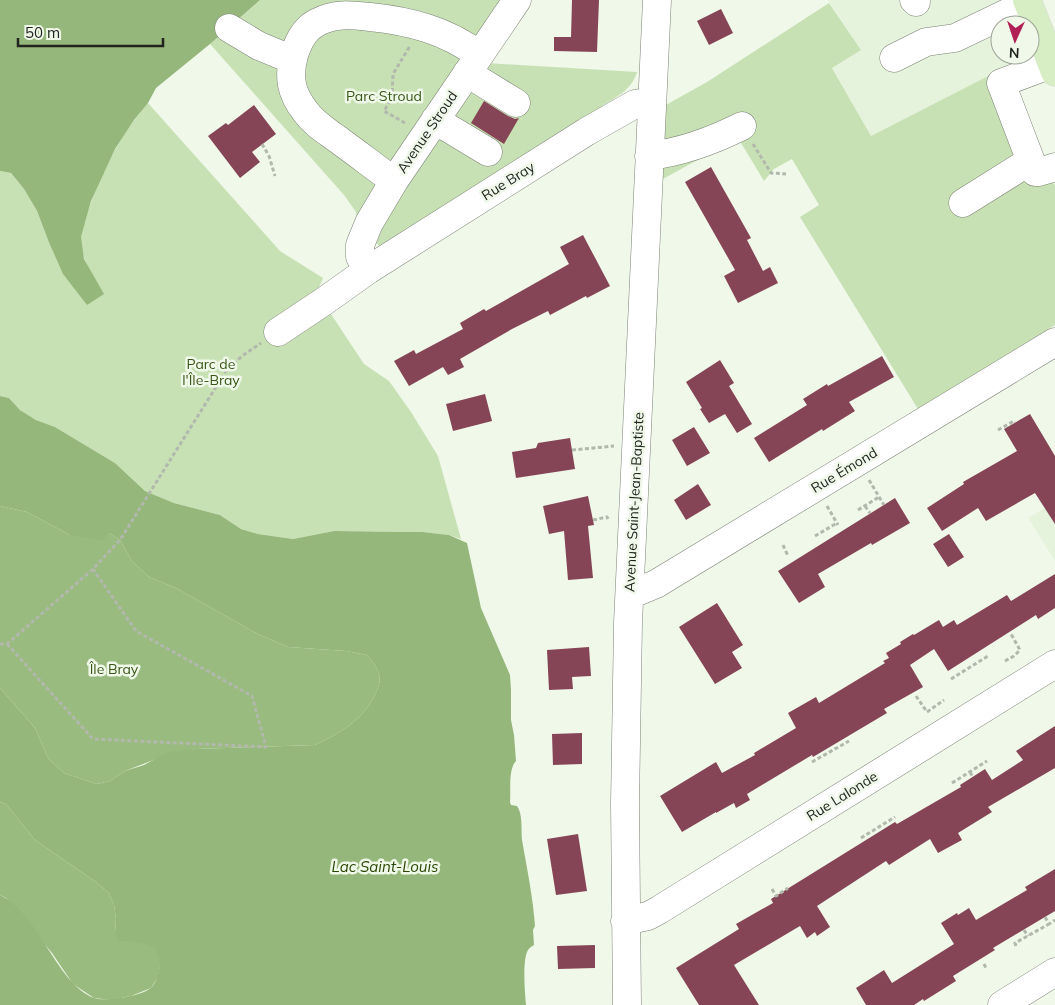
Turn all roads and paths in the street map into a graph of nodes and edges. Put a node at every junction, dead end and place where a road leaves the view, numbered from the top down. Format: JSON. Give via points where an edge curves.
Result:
{"nodes":[{"id":1,"x":517,"y":0,"type":"edge"},
{"id":2,"x":657,"y":0,"type":"edge"},
{"id":3,"x":1028,"y":2,"type":"edge"},
{"id":4,"x":422,"y":26,"type":"junction"},
{"id":5,"x":229,"y":28,"type":"dead end"},
{"id":6,"x":1051,"y":54,"type":"edge"},
{"id":7,"x":894,"y":58,"type":"dead end"},
{"id":8,"x":293,"y":60,"type":"junction"},
{"id":9,"x":473,"y":64,"type":"junction"},
{"id":10,"x":652,"y":101,"type":"junction"},
{"id":11,"x":516,"y":103,"type":"dead end"},
{"id":12,"x":742,"y":126,"type":"joint"},
{"id":13,"x":430,"y":128,"type":"junction"},
{"id":14,"x":262,"y":144,"type":"dead end"},
{"id":15,"x":488,"y":152,"type":"dead end"},
{"id":16,"x":649,"y":156,"type":"junction"},
{"id":17,"x":1042,"y":164,"type":"edge"},
{"id":18,"x":786,"y":174,"type":"dead end"},
{"id":19,"x":275,"y":176,"type":"dead end"},
{"id":20,"x":394,"y":181,"type":"junction"},
{"id":21,"x":963,"y":203,"type":"dead end"},
{"id":22,"x":368,"y":270,"type":"junction"},
{"id":23,"x":278,"y":332,"type":"joint"},
{"id":24,"x":1055,"y":342,"type":"edge"},
{"id":25,"x":1015,"y":422,"type":"dead end"},
{"id":26,"x":998,"y":430,"type":"dead end"},
{"id":27,"x":623,"y":445,"type":"dead end"},
{"id":28,"x":572,"y":450,"type":"dead end"},
{"id":29,"x":867,"y":477,"type":"dead end"},
{"id":30,"x":879,"y":497,"type":"junction"},
{"id":31,"x":822,"y":499,"type":"dead end"},
{"id":32,"x":884,"y":505,"type":"dead end"},
{"id":33,"x":865,"y":506,"type":"junction"},
{"id":34,"x":858,"y":510,"type":"dead end"},
{"id":35,"x":870,"y":513,"type":"dead end"},
{"id":36,"x":593,"y":520,"type":"dead end"},
{"id":37,"x":610,"y":525,"type":"dead end"},
{"id":38,"x":815,"y":536,"type":"dead end"},
{"id":39,"x":783,"y":545,"type":"dead end"},
{"id":40,"x":788,"y":556,"type":"dead end"},
{"id":41,"x":94,"y":569,"type":"junction"},
{"id":42,"x":630,"y":591,"type":"junction"},
{"id":43,"x":1011,"y":634,"type":"dead end"},
{"id":44,"x":0,"y":644,"type":"edge"},
{"id":45,"x":7,"y":644,"type":"junction"},
{"id":46,"x":988,"y":656,"type":"dead end"},
{"id":47,"x":1004,"y":661,"type":"dead end"},
{"id":48,"x":1055,"y":664,"type":"edge"},
{"id":49,"x":951,"y":679,"type":"dead end"},
{"id":50,"x":916,"y":696,"type":"dead end"},
{"id":51,"x":944,"y":700,"type":"dead end"},
{"id":52,"x":849,"y":741,"type":"dead end"},
{"id":53,"x":812,"y":762,"type":"dead end"},
{"id":54,"x":986,"y":762,"type":"dead end"},
{"id":55,"x":970,"y":772,"type":"junction"},
{"id":56,"x":973,"y":777,"type":"dead end"},
{"id":57,"x":952,"y":783,"type":"dead end"},
{"id":58,"x":895,"y":817,"type":"dead end"},
{"id":59,"x":861,"y":838,"type":"dead end"},
{"id":60,"x":788,"y":888,"type":"dead end"},
{"id":61,"x":772,"y":889,"type":"dead end"},
{"id":62,"x":1045,"y":917,"type":"dead end"},
{"id":63,"x":1055,"y":920,"type":"edge"},
{"id":64,"x":625,"y":921,"type":"junction"},
{"id":65,"x":1049,"y":924,"type":"junction"},
{"id":66,"x":1024,"y":930,"type":"dead end"},
{"id":67,"x":1028,"y":936,"type":"junction"},
{"id":68,"x":1016,"y":946,"type":"dead end"},
{"id":69,"x":984,"y":964,"type":"dead end"},
{"id":70,"x":986,"y":968,"type":"dead end"},
{"id":71,"x":1055,"y":972,"type":"edge"},
{"id":72,"x":626,"y":1005,"type":"edge"},
{"id":73,"x":1002,"y":1005,"type":"edge"}],
"edges":[{"from":1,"to":9,"type":"street","name":"Avenue Stroud"},
{"from":2,"to":10,"type":"street","name":"Avenue Saint-Jean-Baptiste"},
{"from":3,"to":6,"type":"main road"},
{"from":3,"to":7,"type":"street","via":[[955,38],[926,42]]},
{"from":4,"to":8,"type":"street","via":[[366,16],[331,16],[305,32]]},
{"from":4,"to":9,"type":"street","via":[[459,41]]},
{"from":4,"to":13,"type":"path","via":[[393,74],[392,98],[384,111]]},
{"from":5,"to":8,"type":"street","via":[[259,46]]},
{"from":6,"to":17,"type":"street","via":[[1001,83]]},
{"from":8,"to":20,"type":"street","via":[[290,68],[292,86],[306,113]]},
{"from":9,"to":11,"type":"street"},
{"from":9,"to":13,"type":"street","name":"Avenue Stroud"},
{"from":10,"to":16,"type":"street","name":"Avenue Saint-Jean-Baptiste"},
{"from":10,"to":22,"type":"street","name":"Rue Bray","via":[[639,102],[622,110]]},
{"from":12,"to":16,"type":"street","via":[[692,148]]},
{"from":12,"to":18,"type":"path","via":[[771,172]]},
{"from":13,"to":15,"type":"street"},
{"from":13,"to":20,"type":"street","name":"Avenue Stroud"},
{"from":14,"to":19,"type":"path"},
{"from":16,"to":42,"type":"street","name":"Avenue Saint-Jean-Baptiste"},
{"from":17,"to":21,"type":"street"},
{"from":20,"to":22,"type":"street","name":"Avenue Stroud","via":[[360,245],[360,256]]},
{"from":22,"to":23,"type":"street","name":"Rue Bray"},
{"from":23,"to":41,"type":"path","via":[[226,371],[120,540]]},
{"from":24,"to":42,"type":"street","name":"Rue Émond","via":[[656,584]]},
{"from":25,"to":26,"type":"path"},
{"from":27,"to":28,"type":"path"},
{"from":29,"to":30,"type":"path"},
{"from":30,"to":32,"type":"path"},
{"from":30,"to":33,"type":"path"},
{"from":31,"to":38,"type":"path","via":[[837,524]]},
{"from":33,"to":34,"type":"path"},
{"from":33,"to":35,"type":"path"},
{"from":36,"to":37,"type":"path","via":[[608,517]]},
{"from":39,"to":40,"type":"path"},
{"from":41,"to":45,"type":"path"},
{"from":41,"to":45,"type":"path","via":[[136,631],[252,696],[266,747],[93,740]]},
{"from":42,"to":64,"type":"street","name":"Avenue Saint-Jean-Baptiste"},
{"from":43,"to":47,"type":"path","via":[[1020,650]]},
{"from":44,"to":45,"type":"path"},
{"from":46,"to":49,"type":"path"},
{"from":48,"to":64,"type":"street","name":"Rue Lalonde","via":[[658,910],[642,918]]},
{"from":50,"to":51,"type":"path","via":[[927,712]]},
{"from":52,"to":53,"type":"path"},
{"from":54,"to":55,"type":"path"},
{"from":55,"to":56,"type":"path"},
{"from":55,"to":57,"type":"path"},
{"from":58,"to":59,"type":"path","via":[[882,828]]},
{"from":60,"to":61,"type":"path","via":[[776,896]]},
{"from":62,"to":65,"type":"path"},
{"from":63,"to":65,"type":"path"},
{"from":64,"to":72,"type":"street","name":"Avenue Saint-Jean-Baptiste"},
{"from":65,"to":67,"type":"path"},
{"from":66,"to":67,"type":"path"},
{"from":67,"to":68,"type":"path","via":[[1015,943]]},
{"from":69,"to":70,"type":"path"},
{"from":71,"to":73,"type":"street"}]}
